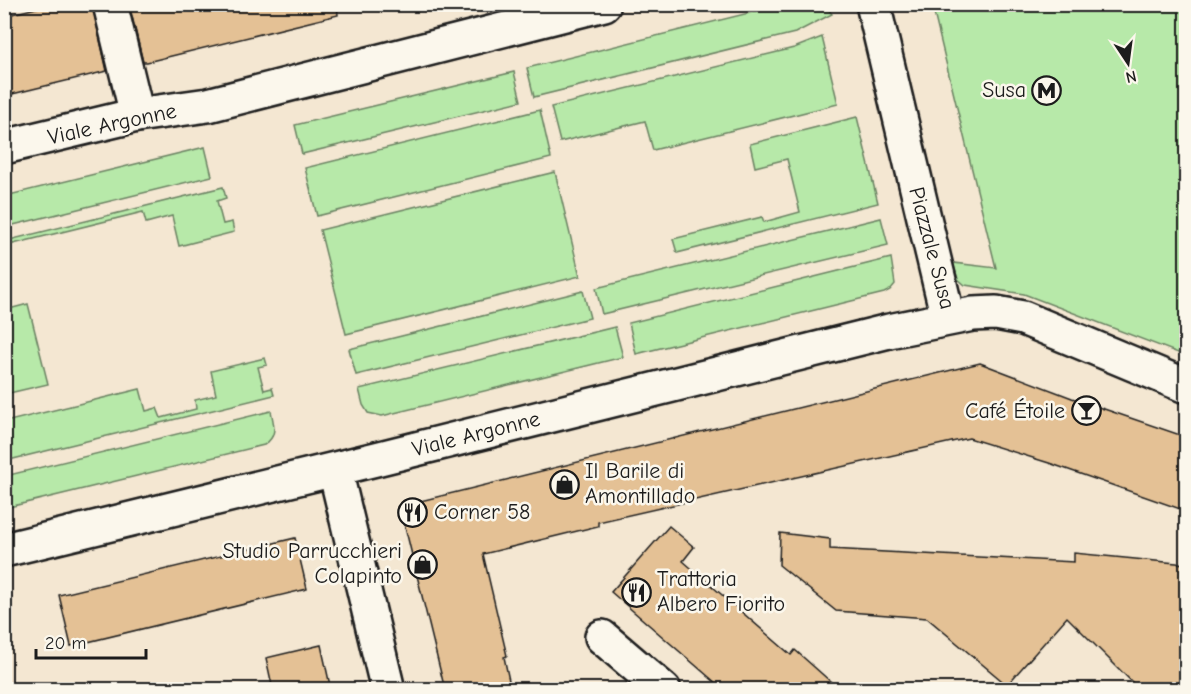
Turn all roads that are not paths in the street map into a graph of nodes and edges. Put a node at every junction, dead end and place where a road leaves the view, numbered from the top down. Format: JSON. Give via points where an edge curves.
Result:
{"nodes":[{"id":1,"x":110,"y":4,"type":"edge"},
{"id":2,"x":604,"y":4,"type":"edge"},
{"id":3,"x":873,"y":4,"type":"edge"},
{"id":4,"x":137,"y":115,"type":"junction"},
{"id":5,"x":4,"y":147,"type":"edge"},
{"id":6,"x":948,"y":318,"type":"junction"},
{"id":7,"x":1186,"y":386,"type":"edge"},
{"id":8,"x":335,"y":470,"type":"junction"},
{"id":9,"x":4,"y":550,"type":"edge"},
{"id":10,"x":602,"y":638,"type":"dead end"},
{"id":11,"x":388,"y":690,"type":"edge"},
{"id":12,"x":664,"y":690,"type":"edge"}],
"edges":[{"from":1,"to":4,"type":"street"},
{"from":2,"to":4,"type":"street","name":"Viale Argonne","via":[[208,105]]},
{"from":3,"to":6,"type":"street","name":"Piazzale Susa"},
{"from":4,"to":5,"type":"street","name":"Viale Argonne"},
{"from":6,"to":7,"type":"street","name":"Piazzale Susa","via":[[996,313],[1023,318]]},
{"from":6,"to":8,"type":"street","name":"Viale Argonne"},
{"from":8,"to":9,"type":"street","name":"Viale Argonne"},
{"from":8,"to":11,"type":"street"},
{"from":10,"to":12,"type":"street"}]}
